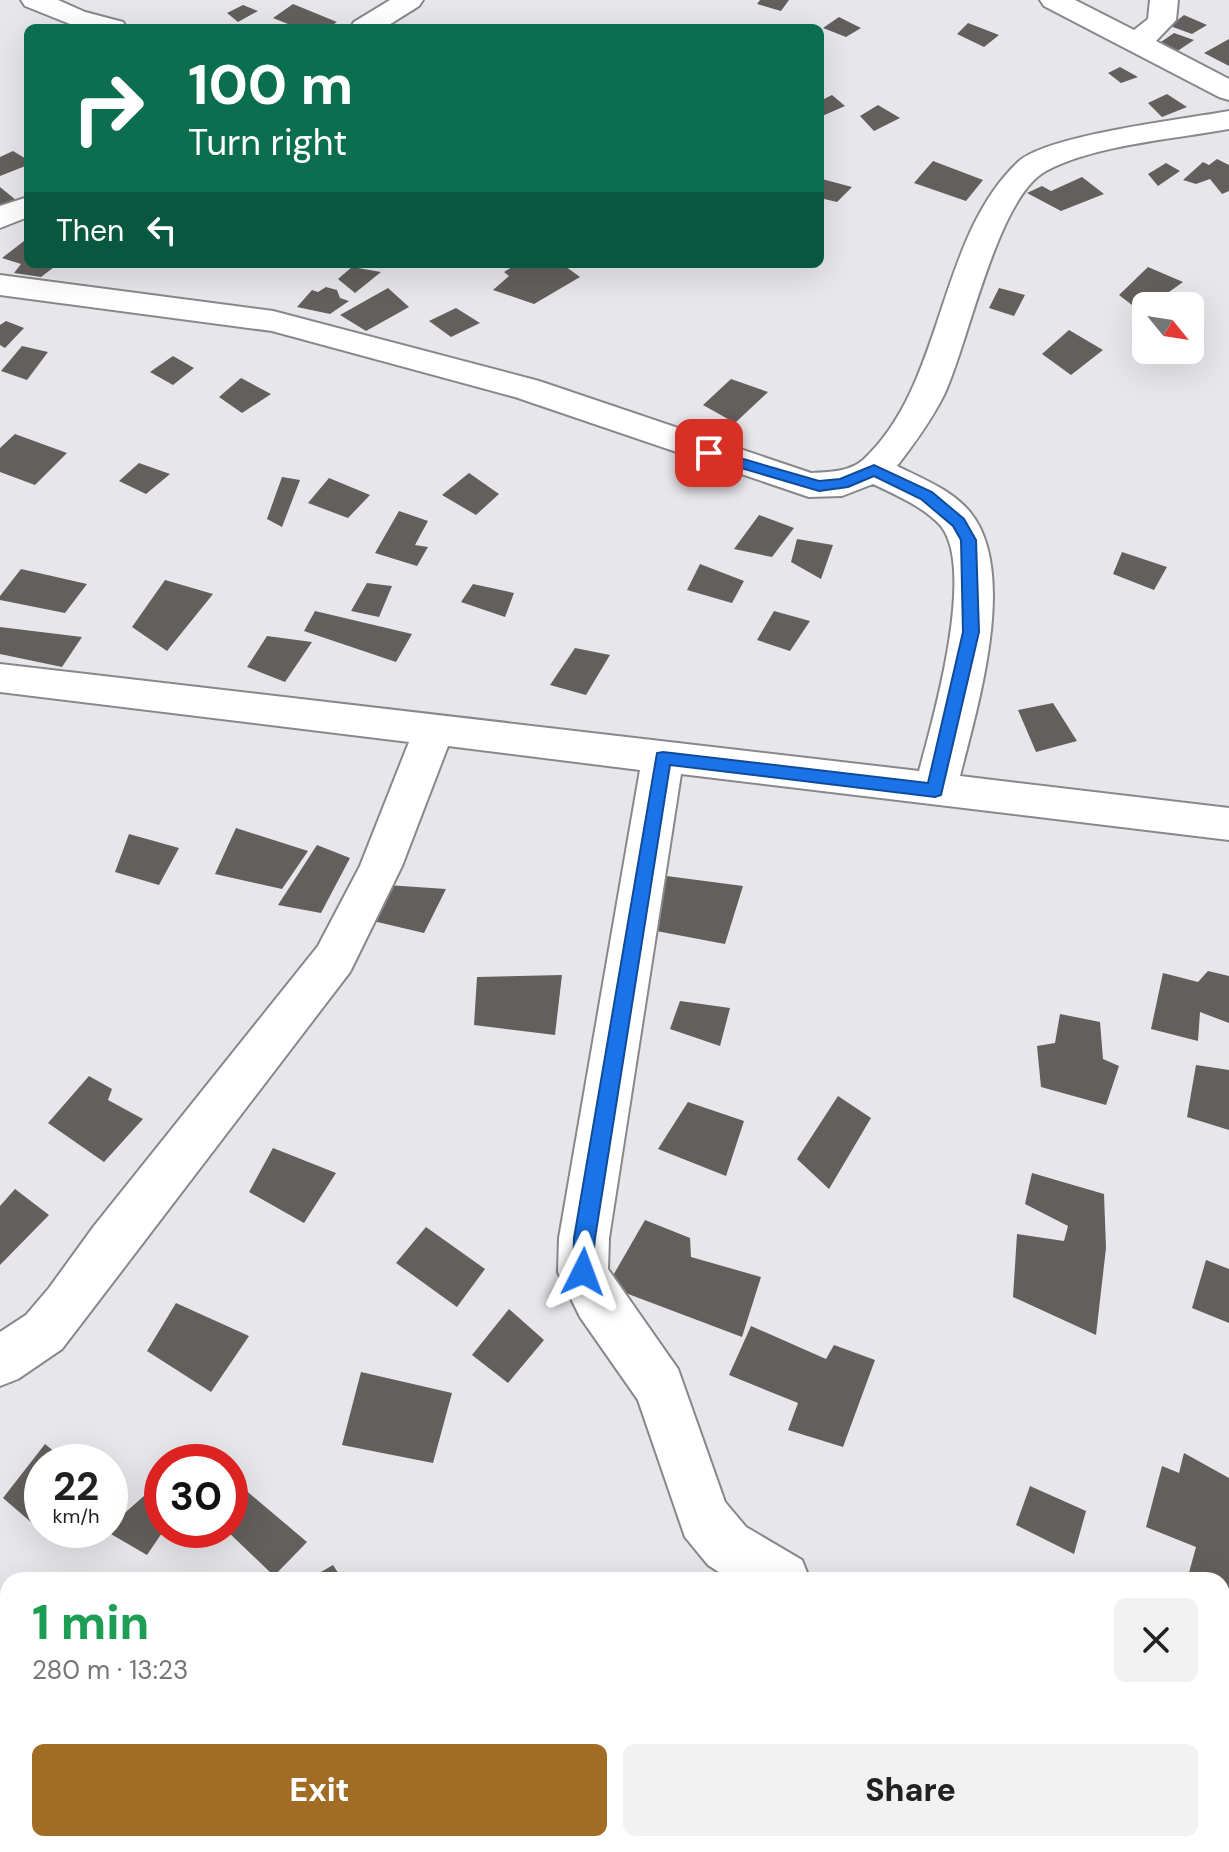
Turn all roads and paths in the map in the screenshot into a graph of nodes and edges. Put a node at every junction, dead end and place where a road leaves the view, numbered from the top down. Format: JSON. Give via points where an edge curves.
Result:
{"nodes":[{"id":1,"x":35,"y":0,"type":"edge"},
{"id":2,"x":409,"y":0,"type":"edge"},
{"id":3,"x":1054,"y":0,"type":"edge"},
{"id":4,"x":1164,"y":0,"type":"edge"},
{"id":5,"x":98,"y":24,"type":"edge"},
{"id":6,"x":370,"y":24,"type":"edge"},
{"id":7,"x":1136,"y":41,"type":"junction"},
{"id":8,"x":1229,"y":91,"type":"edge"},
{"id":9,"x":1229,"y":120,"type":"edge"},
{"id":10,"x":24,"y":208,"type":"edge"},
{"id":11,"x":0,"y":218,"type":"edge"},
{"id":12,"x":0,"y":285,"type":"edge"},
{"id":13,"x":874,"y":470,"type":"junction"},
{"id":14,"x":0,"y":678,"type":"edge"},
{"id":15,"x":434,"y":730,"type":"junction"},
{"id":16,"x":663,"y":758,"type":"junction"},
{"id":17,"x":935,"y":791,"type":"junction"},
{"id":18,"x":1229,"y":824,"type":"edge"},
{"id":19,"x":0,"y":1362,"type":"edge"},
{"id":20,"x":769,"y":1572,"type":"edge"}],
"edges":[{"from":1,"to":5,"type":"street"},
{"from":2,"to":6,"type":"street"},
{"from":3,"to":7,"type":"street"},
{"from":4,"to":7,"type":"street","via":[[1157,29]]},
{"from":7,"to":8,"type":"street"},
{"from":9,"to":13,"type":"street","via":[[1069,149],[1031,166],[999,205],[927,394]]},
{"from":10,"to":11,"type":"street"},
{"from":12,"to":13,"type":"street","via":[[273,321],[527,389],[809,485],[842,484]]},
{"from":13,"to":17,"type":"street","via":[[927,496],[958,522],[969,540],[971,632]]},
{"from":14,"to":15,"type":"street"},
{"from":15,"to":16,"type":"street"},
{"from":15,"to":19,"type":"street","via":[[381,866],[334,959],[67,1305],[44,1332]]},
{"from":16,"to":17,"type":"street"},
{"from":16,"to":20,"type":"street","via":[[584,1238],[583,1272],[660,1387],[704,1518],[727,1546]]},
{"from":17,"to":18,"type":"street"}]}
